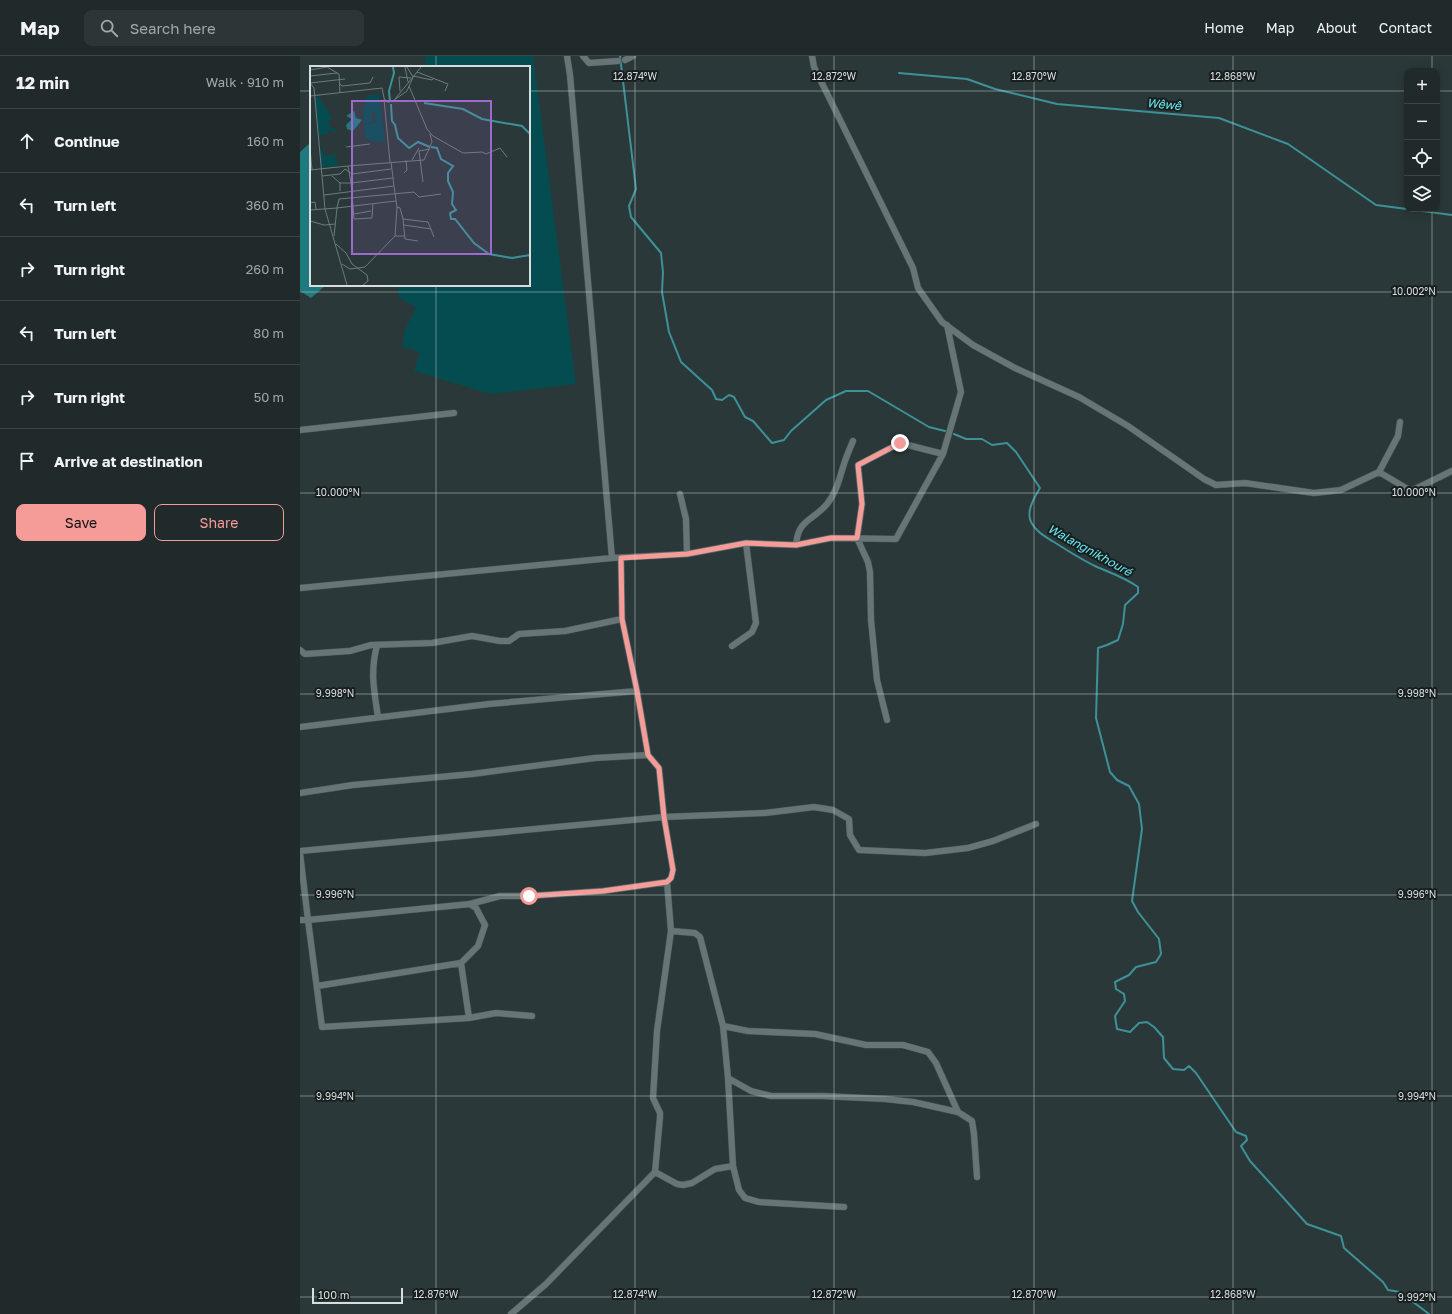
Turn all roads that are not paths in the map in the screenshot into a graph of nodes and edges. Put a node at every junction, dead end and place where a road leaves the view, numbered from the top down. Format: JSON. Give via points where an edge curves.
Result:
{"nodes":[{"id":1,"x":567,"y":56,"type":"edge"},
{"id":2,"x":583,"y":56,"type":"edge"},
{"id":3,"x":812,"y":56,"type":"edge"},
{"id":4,"x":618,"y":61,"type":"dead end"},
{"id":5,"x":947,"y":325,"type":"junction"},
{"id":6,"x":454,"y":412,"type":"dead end"},
{"id":7,"x":1400,"y":422,"type":"dead end"},
{"id":8,"x":300,"y":430,"type":"edge"},
{"id":9,"x":853,"y":441,"type":"dead end"},
{"id":10,"x":943,"y":454,"type":"junction"},
{"id":11,"x":1452,"y":471,"type":"edge"},
{"id":12,"x":1379,"y":472,"type":"junction"},
{"id":13,"x":680,"y":494,"type":"dead end"},
{"id":14,"x":857,"y":538,"type":"junction"},
{"id":15,"x":746,"y":543,"type":"junction"},
{"id":16,"x":796,"y":545,"type":"junction"},
{"id":17,"x":687,"y":554,"type":"junction"},
{"id":18,"x":612,"y":558,"type":"junction"},
{"id":19,"x":621,"y":558,"type":"junction"},
{"id":20,"x":300,"y":588,"type":"edge"},
{"id":21,"x":622,"y":619,"type":"junction"},
{"id":22,"x":377,"y":645,"type":"junction"},
{"id":23,"x":732,"y":646,"type":"dead end"},
{"id":24,"x":300,"y":650,"type":"edge"},
{"id":25,"x":637,"y":691,"type":"junction"},
{"id":26,"x":378,"y":717,"type":"junction"},
{"id":27,"x":887,"y":720,"type":"dead end"},
{"id":28,"x":300,"y":726,"type":"edge"},
{"id":29,"x":648,"y":755,"type":"junction"},
{"id":30,"x":300,"y":793,"type":"edge"},
{"id":31,"x":664,"y":817,"type":"junction"},
{"id":32,"x":1036,"y":824,"type":"dead end"},
{"id":33,"x":300,"y":852,"type":"edge"},
{"id":34,"x":667,"y":882,"type":"junction"},
{"id":35,"x":470,"y":904,"type":"junction"},
{"id":36,"x":300,"y":920,"type":"edge"},
{"id":37,"x":308,"y":920,"type":"junction"},
{"id":38,"x":671,"y":931,"type":"junction"},
{"id":39,"x":461,"y":963,"type":"junction"},
{"id":40,"x":317,"y":986,"type":"junction"},
{"id":41,"x":532,"y":1016,"type":"dead end"},
{"id":42,"x":469,"y":1018,"type":"junction"},
{"id":43,"x":723,"y":1026,"type":"junction"},
{"id":44,"x":728,"y":1078,"type":"junction"},
{"id":45,"x":958,"y":1112,"type":"junction"},
{"id":46,"x":733,"y":1166,"type":"junction"},
{"id":47,"x":655,"y":1172,"type":"junction"},
{"id":48,"x":976,"y":1177,"type":"dead end"},
{"id":49,"x":844,"y":1207,"type":"dead end"},
{"id":50,"x":511,"y":1314,"type":"edge"}],
"edges":[{"from":1,"to":18,"type":"street"},
{"from":2,"to":4,"type":"street","via":[[589,64]]},
{"from":3,"to":5,"type":"street","via":[[814,67],[913,268],[918,288],[942,322]]},
{"from":5,"to":10,"type":"street","via":[[961,392]]},
{"from":5,"to":12,"type":"street","via":[[973,345],[1014,368],[1079,397],[1128,426],[1216,485],[1245,483],[1314,493],[1341,490]]},
{"from":6,"to":8,"type":"street"},
{"from":7,"to":12,"type":"street","via":[[1398,436]]},
{"from":9,"to":16,"type":"street","via":[[838,485],[826,504],[801,526]]},
{"from":10,"to":14,"type":"street","via":[[896,539]]},
{"from":10,"to":14,"type":"street","via":[[900,443],[858,465],[862,504]]},
{"from":11,"to":12,"type":"street","via":[[1411,491]]},
{"from":13,"to":17,"type":"street","via":[[686,519]]},
{"from":14,"to":16,"type":"street","via":[[831,538]]},
{"from":14,"to":27,"type":"street","via":[[870,572],[871,620],[877,680]]},
{"from":15,"to":16,"type":"street"},
{"from":15,"to":17,"type":"street"},
{"from":15,"to":23,"type":"street","via":[[756,623],[752,632]]},
{"from":17,"to":19,"type":"street"},
{"from":18,"to":19,"type":"street"},
{"from":18,"to":20,"type":"street"},
{"from":19,"to":21,"type":"street"},
{"from":21,"to":22,"type":"street","via":[[565,631],[519,634],[509,641],[472,636],[432,643]]},
{"from":21,"to":25,"type":"street"},
{"from":22,"to":24,"type":"street","via":[[350,651],[320,653],[304,654]]},
{"from":22,"to":26,"type":"street","via":[[372,680]]},
{"from":25,"to":26,"type":"street"},
{"from":25,"to":29,"type":"street"},
{"from":26,"to":28,"type":"street"},
{"from":29,"to":30,"type":"street","via":[[595,758]]},
{"from":29,"to":31,"type":"street","via":[[659,768]]},
{"from":31,"to":32,"type":"street","via":[[765,813],[814,808],[833,810],[849,819],[850,835],[859,850],[925,853],[968,848]]},
{"from":31,"to":33,"type":"street"},
{"from":31,"to":34,"type":"street","via":[[673,870]]},
{"from":33,"to":37,"type":"street"},
{"from":34,"to":35,"type":"street","via":[[603,891],[500,896]]},
{"from":34,"to":38,"type":"street"},
{"from":35,"to":37,"type":"street"},
{"from":35,"to":39,"type":"street","via":[[476,908],[485,925],[478,946]]},
{"from":36,"to":37,"type":"street"},
{"from":37,"to":40,"type":"street"},
{"from":38,"to":43,"type":"street","via":[[700,937]]},
{"from":38,"to":47,"type":"street","via":[[658,1031],[653,1098],[660,1113]]},
{"from":39,"to":40,"type":"street"},
{"from":39,"to":42,"type":"street"},
{"from":40,"to":42,"type":"street","via":[[322,1027]]},
{"from":41,"to":42,"type":"street","via":[[496,1013]]},
{"from":43,"to":44,"type":"street"},
{"from":43,"to":45,"type":"street","via":[[748,1031],[815,1034],[866,1046],[903,1046],[928,1052]]},
{"from":44,"to":45,"type":"street","via":[[751,1091],[771,1096],[885,1099]]},
{"from":44,"to":46,"type":"street"},
{"from":45,"to":48,"type":"street","via":[[972,1121]]},
{"from":46,"to":47,"type":"street","via":[[715,1169],[692,1183],[683,1185]]},
{"from":46,"to":49,"type":"street","via":[[739,1190],[745,1198],[759,1202]]},
{"from":47,"to":50,"type":"street","via":[[546,1284]]}]}
